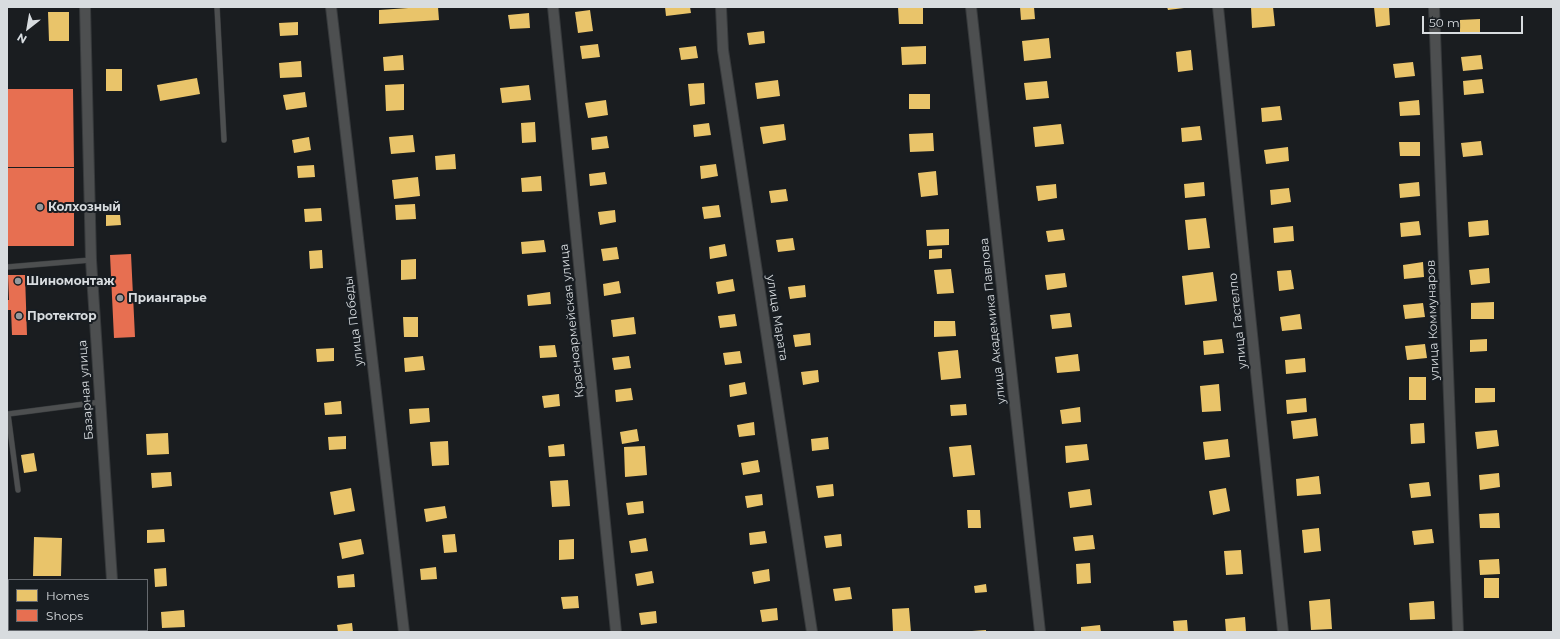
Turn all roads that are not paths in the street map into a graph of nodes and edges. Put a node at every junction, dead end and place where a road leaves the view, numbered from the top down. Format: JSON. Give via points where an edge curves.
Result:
{"nodes":[{"id":1,"x":85,"y":7,"type":"edge"},
{"id":2,"x":217,"y":7,"type":"edge"},
{"id":3,"x":331,"y":7,"type":"edge"},
{"id":4,"x":553,"y":7,"type":"edge"},
{"id":5,"x":721,"y":7,"type":"edge"},
{"id":6,"x":971,"y":7,"type":"edge"},
{"id":7,"x":1218,"y":7,"type":"edge"},
{"id":8,"x":1434,"y":7,"type":"edge"},
{"id":9,"x":224,"y":140,"type":"dead end"},
{"id":10,"x":91,"y":260,"type":"junction"},
{"id":11,"x":7,"y":267,"type":"edge"},
{"id":12,"x":100,"y":402,"type":"junction"},
{"id":13,"x":18,"y":490,"type":"dead end"},
{"id":14,"x":112,"y":579,"type":"edge"},
{"id":15,"x":404,"y":632,"type":"edge"},
{"id":16,"x":616,"y":632,"type":"edge"},
{"id":17,"x":812,"y":632,"type":"edge"},
{"id":18,"x":1040,"y":632,"type":"edge"},
{"id":19,"x":1283,"y":632,"type":"edge"},
{"id":20,"x":1458,"y":632,"type":"edge"}],
"edges":[{"from":1,"to":10,"type":"street","name":"Базарная улица"},
{"from":2,"to":9,"type":"lane"},
{"from":3,"to":15,"type":"street","name":"улица Победы"},
{"from":4,"to":16,"type":"street","name":"Красноармейская улица"},
{"from":5,"to":17,"type":"street","name":"улица Марата","via":[[723,50]]},
{"from":6,"to":18,"type":"street","name":"улица Академика Павлова"},
{"from":7,"to":19,"type":"street","name":"улица Гастелло"},
{"from":8,"to":20,"type":"street","name":"улица Коммунаров"},
{"from":10,"to":11,"type":"lane"},
{"from":10,"to":12,"type":"street","name":"Базарная улица"},
{"from":12,"to":13,"type":"lane","via":[[8,414]]},
{"from":12,"to":14,"type":"street","name":"Базарная улица"}]}
